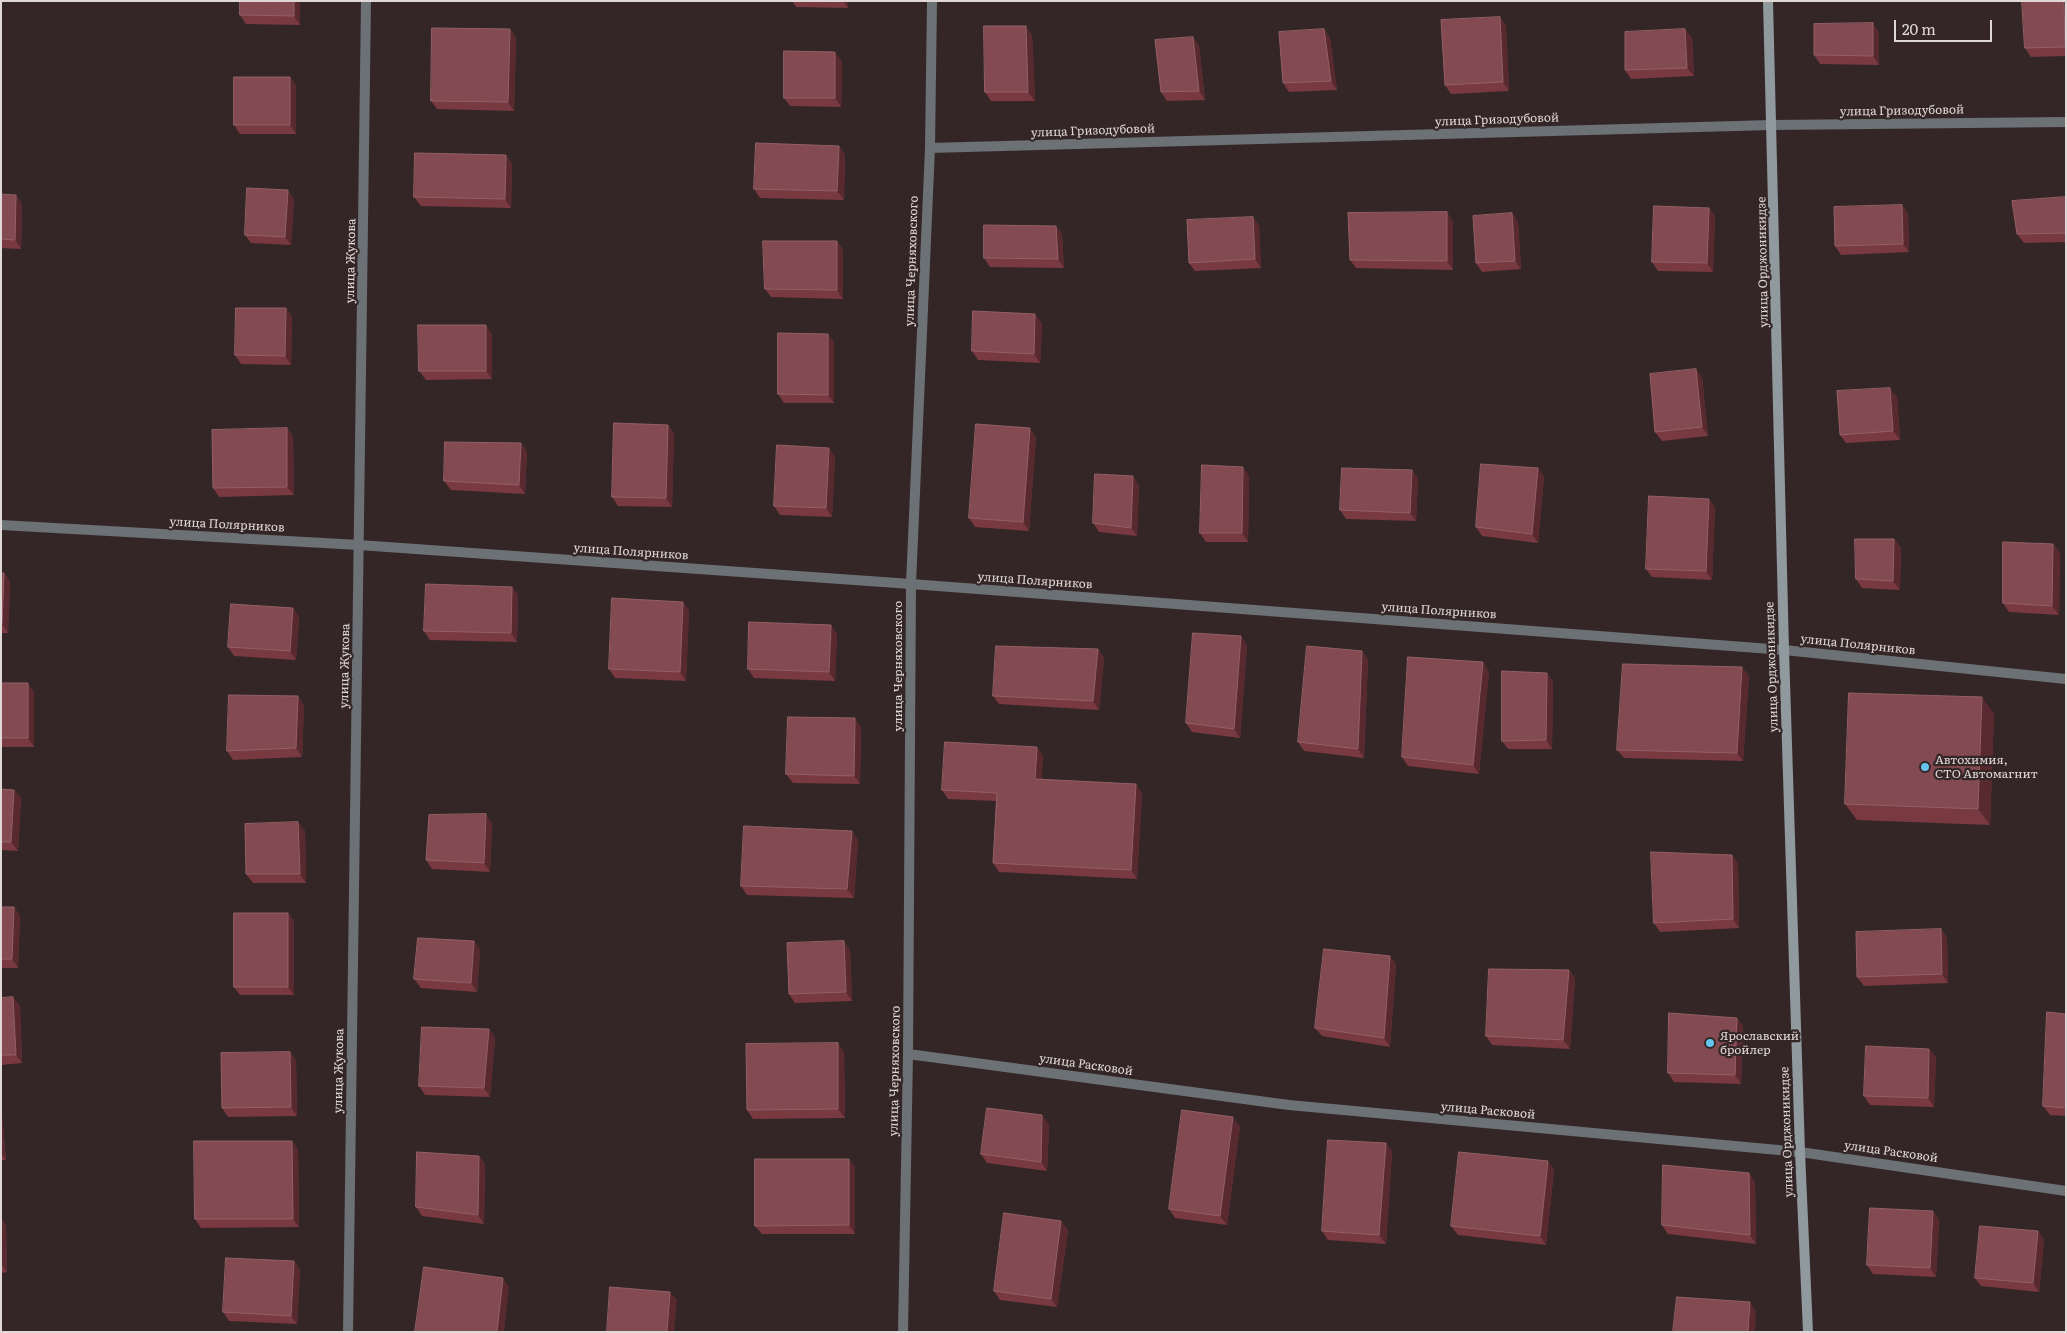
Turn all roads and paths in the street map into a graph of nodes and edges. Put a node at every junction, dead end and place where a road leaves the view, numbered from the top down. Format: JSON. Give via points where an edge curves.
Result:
{"nodes":[{"id":1,"x":366,"y":1,"type":"edge"},
{"id":2,"x":932,"y":1,"type":"edge"},
{"id":3,"x":1768,"y":1,"type":"edge"},
{"id":4,"x":2066,"y":122,"type":"edge"},
{"id":5,"x":1772,"y":125,"type":"junction"},
{"id":6,"x":930,"y":148,"type":"junction"},
{"id":7,"x":1,"y":525,"type":"edge"},
{"id":8,"x":360,"y":545,"type":"junction"},
{"id":9,"x":911,"y":584,"type":"junction"},
{"id":10,"x":1784,"y":650,"type":"junction"},
{"id":11,"x":2066,"y":679,"type":"edge"},
{"id":12,"x":908,"y":1054,"type":"junction"},
{"id":13,"x":1800,"y":1152,"type":"junction"},
{"id":14,"x":2066,"y":1190,"type":"edge"},
{"id":15,"x":348,"y":1332,"type":"edge"},
{"id":16,"x":903,"y":1332,"type":"edge"},
{"id":17,"x":1808,"y":1332,"type":"edge"}],
"edges":[{"from":1,"to":8,"type":"street","name":"улица Жукова"},
{"from":2,"to":6,"type":"street","name":"улица Черняховского"},
{"from":3,"to":5,"type":"main road","name":"улица Орджоникидзе"},
{"from":4,"to":5,"type":"street","name":"улица Гризодубовой"},
{"from":5,"to":6,"type":"street","name":"улица Гризодубовой"},
{"from":5,"to":10,"type":"main road","name":"улица Орджоникидзе"},
{"from":6,"to":9,"type":"street","name":"улица Черняховского"},
{"from":7,"to":8,"type":"street","name":"улица Полярников"},
{"from":8,"to":9,"type":"street","name":"улица Полярников"},
{"from":8,"to":15,"type":"street","name":"улица Жукова"},
{"from":9,"to":10,"type":"street","name":"улица Полярников"},
{"from":9,"to":12,"type":"street","name":"улица Черняховского"},
{"from":10,"to":11,"type":"street","name":"улица Полярников"},
{"from":10,"to":13,"type":"main road","name":"улица Орджоникидзе"},
{"from":12,"to":13,"type":"street","name":"улица Расковой","via":[[1289,1105]]},
{"from":12,"to":16,"type":"street","name":"улица Черняховского"},
{"from":13,"to":14,"type":"street","name":"улица Расковой"},
{"from":13,"to":17,"type":"main road","name":"улица Орджоникидзе"}]}
